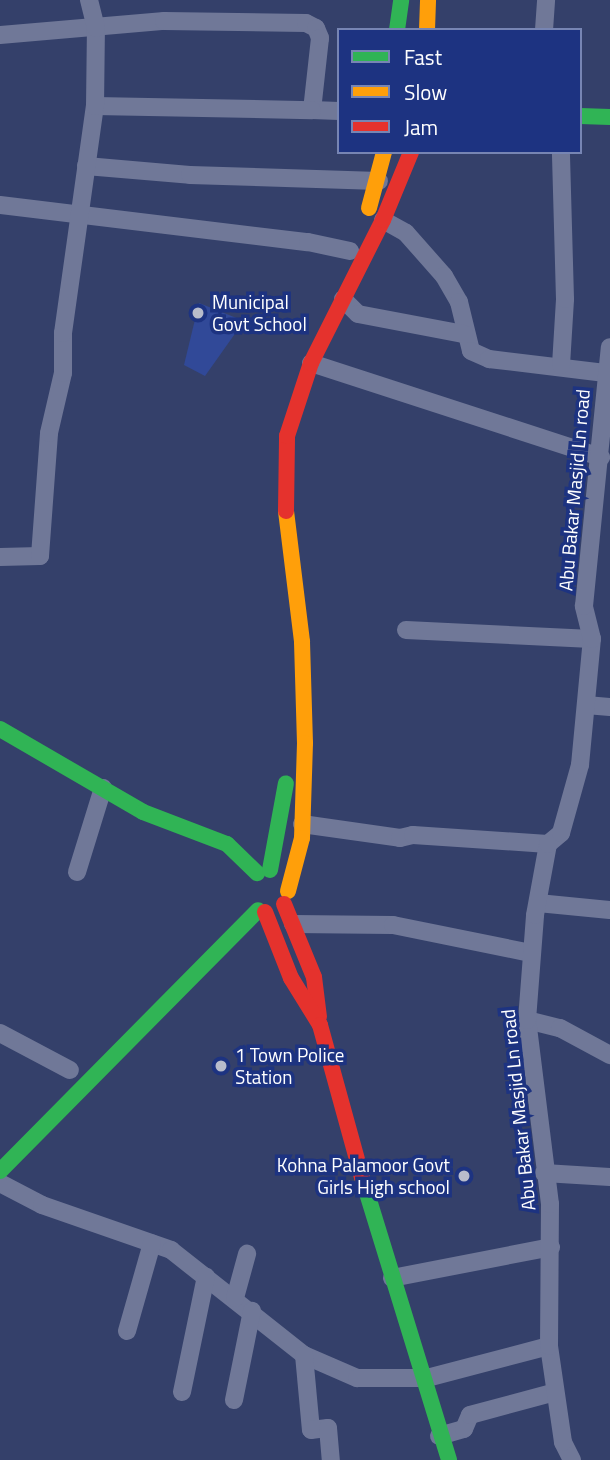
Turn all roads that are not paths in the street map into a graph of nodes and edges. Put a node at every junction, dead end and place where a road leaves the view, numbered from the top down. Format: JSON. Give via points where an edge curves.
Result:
{"nodes":[{"id":1,"x":89,"y":0,"type":"edge"},
{"id":2,"x":401,"y":0,"type":"edge"},
{"id":3,"x":428,"y":0,"type":"edge"},
{"id":4,"x":546,"y":0,"type":"edge"},
{"id":5,"x":96,"y":28,"type":"junction"},
{"id":6,"x":397,"y":28,"type":"edge"},
{"id":7,"x":427,"y":28,"type":"edge"},
{"id":8,"x":544,"y":28,"type":"edge"},
{"id":9,"x":0,"y":35,"type":"edge"},
{"id":10,"x":95,"y":106,"type":"junction"},
{"id":11,"x":312,"y":110,"type":"junction"},
{"id":12,"x":337,"y":111,"type":"edge"},
{"id":13,"x":582,"y":116,"type":"edge"},
{"id":14,"x":610,"y":117,"type":"edge"},
{"id":15,"x":384,"y":154,"type":"edge"},
{"id":16,"x":410,"y":154,"type":"edge"},
{"id":17,"x":561,"y":154,"type":"edge"},
{"id":18,"x":86,"y":166,"type":"junction"},
{"id":19,"x":379,"y":181,"type":"junction"},
{"id":20,"x":0,"y":205,"type":"edge"},
{"id":21,"x":79,"y":214,"type":"junction"},
{"id":22,"x":383,"y":220,"type":"junction"},
{"id":23,"x":350,"y":251,"type":"junction"},
{"id":24,"x":343,"y":299,"type":"junction"},
{"id":25,"x":464,"y":334,"type":"junction"},
{"id":26,"x":610,"y":347,"type":"edge"},
{"id":27,"x":311,"y":363,"type":"junction"},
{"id":28,"x":561,"y":365,"type":"junction"},
{"id":29,"x":605,"y":373,"type":"junction"},
{"id":30,"x":286,"y":379,"type":"dead end"},
{"id":31,"x":601,"y":457,"type":"junction"},
{"id":32,"x":0,"y":557,"type":"edge"},
{"id":33,"x":406,"y":630,"type":"dead end"},
{"id":34,"x":592,"y":639,"type":"junction"},
{"id":35,"x":284,"y":653,"type":"dead end"},
{"id":36,"x":586,"y":705,"type":"junction"},
{"id":37,"x":610,"y":707,"type":"edge"},
{"id":38,"x":0,"y":729,"type":"edge"},
{"id":39,"x":103,"y":788,"type":"junction"},
{"id":40,"x":302,"y":824,"type":"junction"},
{"id":41,"x":548,"y":844,"type":"junction"},
{"id":42,"x":77,"y":872,"type":"dead end"},
{"id":43,"x":257,"y":891,"type":"junction"},
{"id":44,"x":286,"y":898,"type":"junction"},
{"id":45,"x":538,"y":903,"type":"junction"},
{"id":46,"x":610,"y":911,"type":"edge"},
{"id":47,"x":293,"y":924,"type":"junction"},
{"id":48,"x":531,"y":953,"type":"junction"},
{"id":49,"x":171,"y":973,"type":"dead end"},
{"id":50,"x":527,"y":1020,"type":"junction"},
{"id":51,"x":320,"y":1025,"type":"junction"},
{"id":52,"x":0,"y":1033,"type":"edge"},
{"id":53,"x":610,"y":1055,"type":"edge"},
{"id":54,"x":71,"y":1070,"type":"dead end"},
{"id":55,"x":0,"y":1171,"type":"edge"},
{"id":56,"x":544,"y":1173,"type":"junction"},
{"id":57,"x":610,"y":1177,"type":"edge"},
{"id":58,"x":0,"y":1183,"type":"edge"},
{"id":59,"x":152,"y":1243,"type":"junction"},
{"id":60,"x":551,"y":1247,"type":"junction"},
{"id":61,"x":247,"y":1254,"type":"dead end"},
{"id":62,"x":206,"y":1276,"type":"junction"},
{"id":63,"x":392,"y":1278,"type":"junction"},
{"id":64,"x":235,"y":1298,"type":"junction"},
{"id":65,"x":252,"y":1311,"type":"junction"},
{"id":66,"x":127,"y":1331,"type":"dead end"},
{"id":67,"x":549,"y":1346,"type":"junction"},
{"id":68,"x":304,"y":1355,"type":"junction"},
{"id":69,"x":427,"y":1378,"type":"junction"},
{"id":70,"x":182,"y":1392,"type":"dead end"},
{"id":71,"x":555,"y":1392,"type":"junction"},
{"id":72,"x":234,"y":1401,"type":"dead end"},
{"id":73,"x":439,"y":1436,"type":"junction"},
{"id":74,"x":331,"y":1460,"type":"edge"},
{"id":75,"x":449,"y":1460,"type":"edge"},
{"id":76,"x":572,"y":1460,"type":"edge"}],
"edges":[{"from":1,"to":5,"type":"street"},
{"from":2,"to":6,"type":"main road"},
{"from":3,"to":7,"type":"main road"},
{"from":4,"to":8,"type":"street"},
{"from":5,"to":9,"type":"street"},
{"from":5,"to":10,"type":"street"},
{"from":5,"to":11,"type":"street","via":[[164,21],[306,23],[316,28],[320,38]]},
{"from":10,"to":11,"type":"street"},
{"from":10,"to":18,"type":"street"},
{"from":11,"to":12,"type":"street"},
{"from":13,"to":14,"type":"main road"},
{"from":15,"to":19,"type":"main road"},
{"from":16,"to":22,"type":"main road"},
{"from":17,"to":28,"type":"street","via":[[565,299]]},
{"from":18,"to":19,"type":"street","via":[[190,175]]},
{"from":18,"to":21,"type":"street"},
{"from":19,"to":23,"type":"main road"},
{"from":20,"to":21,"type":"street"},
{"from":21,"to":23,"type":"street"},
{"from":21,"to":32,"type":"street","via":[[63,333],[63,373],[49,433],[40,556]]},
{"from":22,"to":24,"type":"main road"},
{"from":22,"to":25,"type":"street","via":[[406,233],[444,276],[459,302]]},
{"from":23,"to":30,"type":"main road"},
{"from":24,"to":25,"type":"street","via":[[358,314]]},
{"from":24,"to":27,"type":"main road"},
{"from":25,"to":28,"type":"street","via":[[471,351],[489,359]]},
{"from":26,"to":29,"type":"street","name":"Abu Bakar Masjid Ln road"},
{"from":27,"to":31,"type":"street"},
{"from":27,"to":40,"type":"main road","via":[[292,414],[283,462],[302,642]]},
{"from":28,"to":29,"type":"street"},
{"from":29,"to":31,"type":"street","name":"Abu Bakar Masjid Ln road"},
{"from":31,"to":34,"type":"street","name":"Abu Bakar Masjid Ln road","via":[[584,606]]},
{"from":33,"to":34,"type":"street"},
{"from":34,"to":36,"type":"street","name":"Abu Bakar Masjid Ln road"},
{"from":35,"to":43,"type":"main road","via":[[288,750]]},
{"from":36,"to":37,"type":"street"},
{"from":36,"to":41,"type":"street","name":"Abu Bakar Masjid Ln road","via":[[572,802],[561,833]]},
{"from":38,"to":39,"type":"main road"},
{"from":39,"to":42,"type":"street"},
{"from":39,"to":43,"type":"main road","via":[[143,812],[227,844]]},
{"from":40,"to":41,"type":"street","via":[[400,838]]},
{"from":40,"to":44,"type":"main road"},
{"from":41,"to":45,"type":"street","name":"Abu Bakar Masjid Ln road"},
{"from":43,"to":44,"type":"main road"},
{"from":43,"to":44,"type":"main road","via":[[284,879]]},
{"from":43,"to":49,"type":"main road"},
{"from":43,"to":51,"type":"main road","via":[[291,978]]},
{"from":43,"to":55,"type":"main road"},
{"from":44,"to":47,"type":"main road"},
{"from":45,"to":46,"type":"street"},
{"from":45,"to":48,"type":"street","name":"Abu Bakar Masjid Ln road"},
{"from":47,"to":48,"type":"street","via":[[393,925]]},
{"from":47,"to":51,"type":"main road","via":[[314,977]]},
{"from":48,"to":50,"type":"street","name":"Abu Bakar Masjid Ln road"},
{"from":50,"to":53,"type":"street","via":[[559,1028]]},
{"from":50,"to":56,"type":"street","name":"Abu Bakar Masjid Ln road"},
{"from":51,"to":63,"type":"main road"},
{"from":52,"to":54,"type":"street"},
{"from":56,"to":57,"type":"street"},
{"from":56,"to":60,"type":"street","name":"Abu Bakar Masjid Ln road"},
{"from":58,"to":59,"type":"street","via":[[42,1205]]},
{"from":59,"to":62,"type":"street","via":[[171,1250]]},
{"from":59,"to":66,"type":"street"},
{"from":60,"to":63,"type":"street"},
{"from":60,"to":67,"type":"street","name":"Abu Bakar Masjid Ln road"},
{"from":61,"to":64,"type":"street"},
{"from":62,"to":64,"type":"street"},
{"from":62,"to":70,"type":"street"},
{"from":63,"to":69,"type":"main road"},
{"from":64,"to":65,"type":"street"},
{"from":65,"to":68,"type":"street"},
{"from":65,"to":72,"type":"street"},
{"from":67,"to":69,"type":"street"},
{"from":67,"to":71,"type":"street","name":"Abu Bakar Masjid Ln road"},
{"from":68,"to":69,"type":"street","via":[[358,1378]]},
{"from":68,"to":74,"type":"street","via":[[311,1430],[328,1428]]},
{"from":69,"to":73,"type":"main road"},
{"from":71,"to":73,"type":"street","via":[[470,1415],[464,1429]]},
{"from":71,"to":76,"type":"street","name":"Abu Bakar Masjid Ln road"},
{"from":73,"to":75,"type":"main road"}]}
